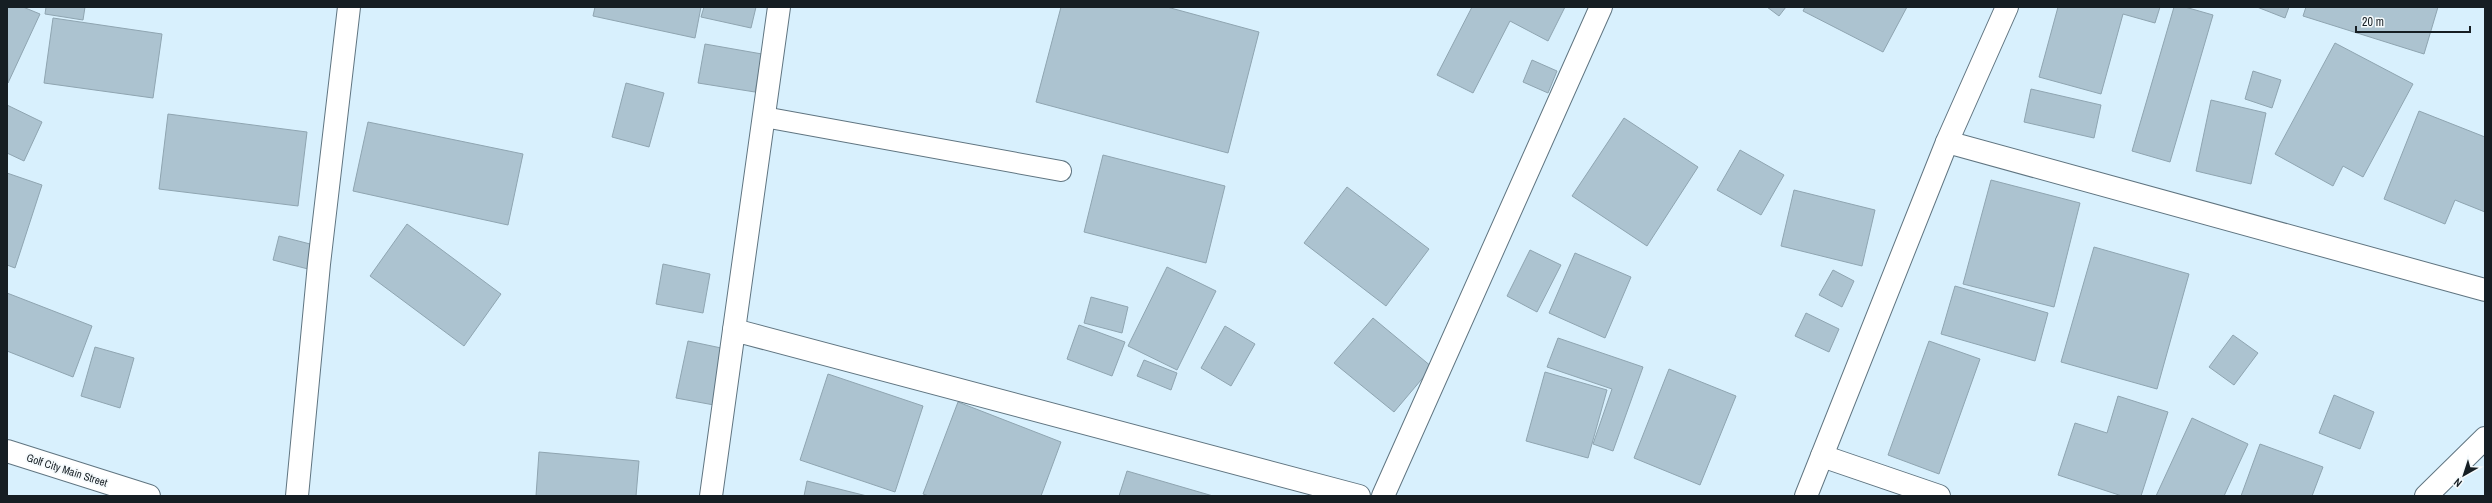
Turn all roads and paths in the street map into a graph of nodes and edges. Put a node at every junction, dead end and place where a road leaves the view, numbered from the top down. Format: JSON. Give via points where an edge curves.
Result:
{"nodes":[{"id":1,"x":349,"y":7,"type":"edge"},
{"id":2,"x":779,"y":7,"type":"edge"},
{"id":3,"x":1601,"y":7,"type":"edge"},
{"id":4,"x":2007,"y":7,"type":"edge"},
{"id":5,"x":764,"y":116,"type":"junction"},
{"id":6,"x":1947,"y":142,"type":"junction"},
{"id":7,"x":1060,"y":170,"type":"dead end"},
{"id":8,"x":2485,"y":290,"type":"edge"},
{"id":9,"x":734,"y":330,"type":"junction"},
{"id":10,"x":2485,"y":438,"type":"edge"},
{"id":11,"x":7,"y":451,"type":"edge"},
{"id":12,"x":1822,"y":456,"type":"junction"},
{"id":13,"x":149,"y":496,"type":"edge"},
{"id":14,"x":297,"y":496,"type":"edge"},
{"id":15,"x":711,"y":496,"type":"edge"},
{"id":16,"x":1359,"y":496,"type":"edge"},
{"id":17,"x":1383,"y":496,"type":"edge"},
{"id":18,"x":1806,"y":496,"type":"edge"},
{"id":19,"x":1939,"y":496,"type":"edge"},
{"id":20,"x":2426,"y":496,"type":"edge"}],
"edges":[{"from":1,"to":14,"type":"street","via":[[319,264]]},
{"from":2,"to":5,"type":"street"},
{"from":3,"to":17,"type":"street"},
{"from":4,"to":6,"type":"street"},
{"from":5,"to":7,"type":"lane"},
{"from":5,"to":9,"type":"street"},
{"from":6,"to":8,"type":"street"},
{"from":6,"to":12,"type":"street"},
{"from":9,"to":15,"type":"street"},
{"from":9,"to":16,"type":"street"},
{"from":10,"to":20,"type":"street"},
{"from":11,"to":13,"type":"street","name":"Golf City Main Street"},
{"from":12,"to":18,"type":"street"},
{"from":12,"to":19,"type":"street"}]}
